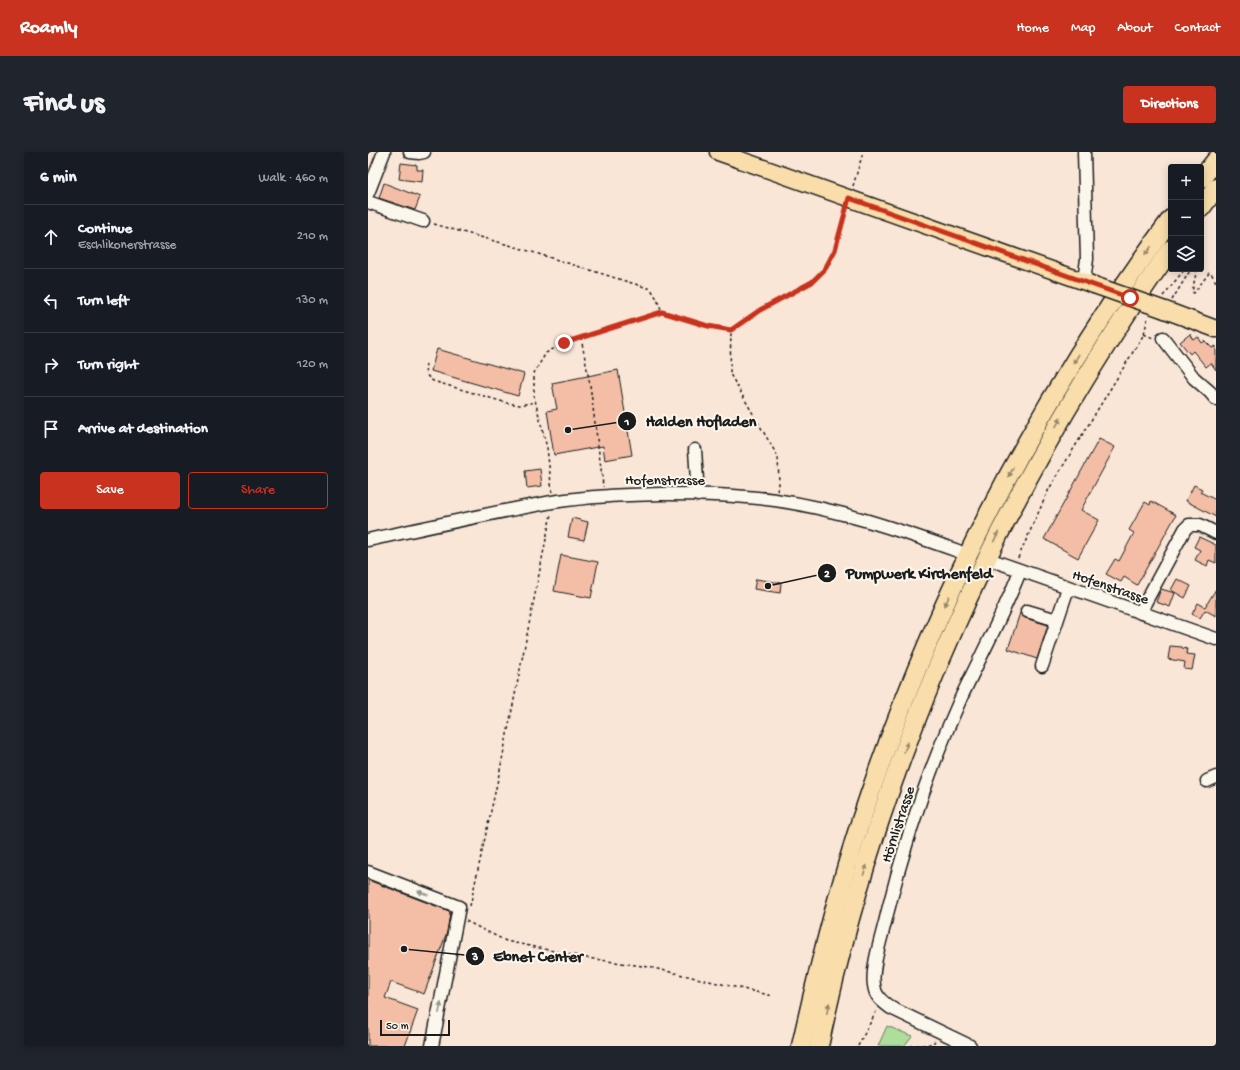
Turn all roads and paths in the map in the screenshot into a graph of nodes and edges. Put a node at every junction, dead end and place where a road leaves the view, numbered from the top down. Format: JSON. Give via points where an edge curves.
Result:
{"nodes":[{"id":1,"x":384,"y":152,"type":"edge"},
{"id":2,"x":410,"y":152,"type":"edge"},
{"id":3,"x":424,"y":152,"type":"edge"},
{"id":4,"x":718,"y":152,"type":"edge"},
{"id":5,"x":862,"y":152,"type":"edge"},
{"id":6,"x":1084,"y":152,"type":"edge"},
{"id":7,"x":1216,"y":160,"type":"edge"},
{"id":8,"x":1204,"y":175,"type":"edge"},
{"id":9,"x":1216,"y":188,"type":"edge"},
{"id":10,"x":368,"y":192,"type":"edge"},
{"id":11,"x":849,"y":198,"type":"junction"},
{"id":12,"x":368,"y":202,"type":"edge"},
{"id":13,"x":1204,"y":204,"type":"edge"},
{"id":14,"x":423,"y":221,"type":"joint"},
{"id":15,"x":1168,"y":223,"type":"edge"},
{"id":16,"x":1168,"y":253,"type":"edge"},
{"id":17,"x":1183,"y":272,"type":"edge"},
{"id":18,"x":1188,"y":272,"type":"edge"},
{"id":19,"x":1196,"y":272,"type":"edge"},
{"id":20,"x":1216,"y":282,"type":"edge"},
{"id":21,"x":1089,"y":283,"type":"junction"},
{"id":22,"x":1164,"y":307,"type":"junction"},
{"id":23,"x":662,"y":312,"type":"junction"},
{"id":24,"x":1149,"y":316,"type":"dead end"},
{"id":25,"x":1216,"y":329,"type":"edge"},
{"id":26,"x":731,"y":330,"type":"junction"},
{"id":27,"x":581,"y":338,"type":"junction"},
{"id":28,"x":1163,"y":338,"type":"dead end"},
{"id":29,"x":426,"y":364,"type":"dead end"},
{"id":30,"x":1216,"y":399,"type":"edge"},
{"id":31,"x":536,"y":402,"type":"junction"},
{"id":32,"x":695,"y":450,"type":"dead end"},
{"id":33,"x":698,"y":494,"type":"junction"},
{"id":34,"x":604,"y":496,"type":"junction"},
{"id":35,"x":775,"y":500,"type":"junction"},
{"id":36,"x":553,"y":502,"type":"junction"},
{"id":37,"x":1216,"y":533,"type":"edge"},
{"id":38,"x":368,"y":540,"type":"edge"},
{"id":39,"x":958,"y":551,"type":"dead end"},
{"id":40,"x":997,"y":562,"type":"dead end"},
{"id":41,"x":1017,"y":570,"type":"junction"},
{"id":42,"x":1068,"y":588,"type":"junction"},
{"id":43,"x":1027,"y":611,"type":"dead end"},
{"id":44,"x":1141,"y":613,"type":"junction"},
{"id":45,"x":1057,"y":620,"type":"junction"},
{"id":46,"x":1216,"y":639,"type":"edge"},
{"id":47,"x":1042,"y":666,"type":"dead end"},
{"id":48,"x":368,"y":872,"type":"edge"},
{"id":49,"x":470,"y":906,"type":"dead end"},
{"id":50,"x":466,"y":921,"type":"dead end"},
{"id":51,"x":773,"y":996,"type":"dead end"},
{"id":52,"x":882,"y":1002,"type":"junction"},
{"id":53,"x":942,"y":1032,"type":"junction"},
{"id":54,"x":432,"y":1046,"type":"edge"},
{"id":55,"x":801,"y":1046,"type":"edge"},
{"id":56,"x":820,"y":1046,"type":"edge"},
{"id":57,"x":858,"y":1046,"type":"edge"},
{"id":58,"x":910,"y":1046,"type":"edge"},
{"id":59,"x":970,"y":1046,"type":"edge"}],
"edges":[{"from":1,"to":10,"type":"street"},
{"from":2,"to":3,"type":"street"},
{"from":4,"to":11,"type":"main road"},
{"from":5,"to":11,"type":"path"},
{"from":6,"to":21,"type":"street"},
{"from":7,"to":8,"type":"highway"},
{"from":9,"to":13,"type":"highway"},
{"from":11,"to":21,"type":"main road"},
{"from":11,"to":26,"type":"path","via":[[835,250],[825,269],[812,282],[760,310]]},
{"from":12,"to":14,"type":"street"},
{"from":14,"to":23,"type":"path","via":[[651,289]]},
{"from":15,"to":55,"type":"highway","one_way":true,"via":[[1108,310],[1050,402],[979,534],[940,616],[889,742],[861,822],[829,932]]},
{"from":56,"to":16,"type":"highway","one_way":true,"via":[[842,949],[878,828],[906,747],[956,623],[994,541],[1038,458],[1119,324]]},
{"from":17,"to":22,"type":"path"},
{"from":18,"to":22,"type":"path"},
{"from":19,"to":20,"type":"path","via":[[1192,292],[1194,293],[1211,273]]},
{"from":21,"to":22,"type":"main road","bridge":true},
{"from":22,"to":25,"type":"main road"},
{"from":23,"to":26,"type":"path"},
{"from":23,"to":27,"type":"path"},
{"from":24,"to":41,"type":"path","via":[[1144,334],[1049,489]]},
{"from":26,"to":35,"type":"path","via":[[730,374],[778,457],[779,484]]},
{"from":27,"to":31,"type":"path","via":[[564,343],[546,353],[534,373]]},
{"from":27,"to":34,"type":"path","via":[[590,385]]},
{"from":28,"to":30,"type":"street","via":[[1194,378]]},
{"from":29,"to":31,"type":"path","via":[[424,370],[433,381],[507,403]]},
{"from":31,"to":36,"type":"path","via":[[547,448]]},
{"from":32,"to":33,"type":"street"},
{"from":33,"to":34,"type":"street","name":"Hofenstrasse"},
{"from":33,"to":35,"type":"street","name":"Hofenstrasse"},
{"from":34,"to":36,"type":"street","name":"Hofenstrasse"},
{"from":35,"to":39,"type":"street","name":"Hofenstrasse","via":[[875,523]]},
{"from":36,"to":38,"type":"street","name":"Hofenstrasse"},
{"from":36,"to":49,"type":"path","via":[[500,770]]},
{"from":37,"to":44,"type":"street","via":[[1200,525],[1189,525],[1185,529]]},
{"from":40,"to":41,"type":"street","name":"Hofenstrasse"},
{"from":41,"to":42,"type":"street","name":"Hofenstrasse"},
{"from":41,"to":52,"type":"street","name":"Hörnlistrasse","via":[[940,748],[915,817],[876,960],[874,986]]},
{"from":42,"to":44,"type":"street","name":"Hofenstrasse"},
{"from":42,"to":45,"type":"street"},
{"from":43,"to":45,"type":"street"},
{"from":44,"to":46,"type":"street","name":"Hofenstrasse"},
{"from":45,"to":47,"type":"street"},
{"from":54,"to":48,"type":"street","one_way":true,"via":[[459,907]]},
{"from":50,"to":51,"type":"path","via":[[506,941],[587,958],[649,967]]},
{"from":52,"to":53,"type":"street"},
{"from":52,"to":57,"type":"path"},
{"from":53,"to":58,"type":"path","via":[[932,1044]]},
{"from":53,"to":59,"type":"street"}]}
